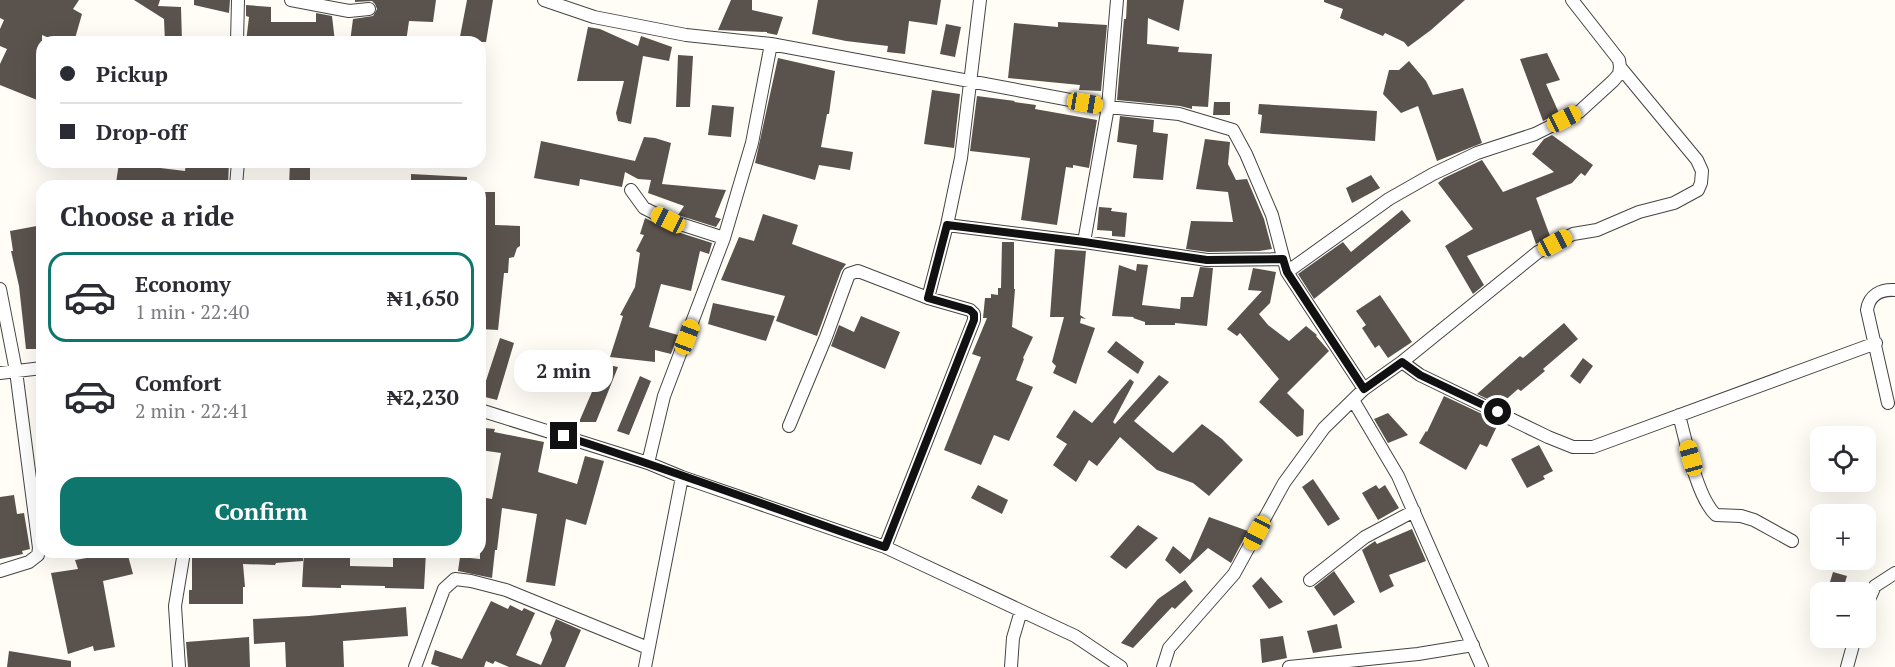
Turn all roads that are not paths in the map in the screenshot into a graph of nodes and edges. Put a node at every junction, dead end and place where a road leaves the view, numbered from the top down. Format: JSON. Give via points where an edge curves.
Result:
{"nodes":[{"id":1,"x":238,"y":0,"type":"edge"},
{"id":2,"x":295,"y":0,"type":"edge"},
{"id":3,"x":544,"y":0,"type":"edge"},
{"id":4,"x":980,"y":0,"type":"edge"},
{"id":5,"x":1117,"y":0,"type":"edge"},
{"id":6,"x":1572,"y":0,"type":"edge"},
{"id":7,"x":369,"y":9,"type":"dead end"},
{"id":8,"x":237,"y":36,"type":"edge"},
{"id":9,"x":771,"y":44,"type":"junction"},
{"id":10,"x":1620,"y":67,"type":"junction"},
{"id":11,"x":971,"y":82,"type":"junction"},
{"id":12,"x":1108,"y":107,"type":"junction"},
{"id":13,"x":631,"y":190,"type":"dead end"},
{"id":14,"x":947,"y":225,"type":"junction"},
{"id":15,"x":724,"y":238,"type":"junction"},
{"id":16,"x":1084,"y":242,"type":"junction"},
{"id":17,"x":1283,"y":259,"type":"junction"},
{"id":18,"x":1287,"y":272,"type":"junction"},
{"id":19,"x":0,"y":290,"type":"edge"},
{"id":20,"x":1895,"y":290,"type":"edge"},
{"id":21,"x":928,"y":298,"type":"junction"},
{"id":22,"x":1876,"y":343,"type":"junction"},
{"id":23,"x":1402,"y":362,"type":"junction"},
{"id":24,"x":36,"y":369,"type":"edge"},
{"id":25,"x":16,"y":371,"type":"junction"},
{"id":26,"x":0,"y":373,"type":"edge"},
{"id":27,"x":1364,"y":389,"type":"junction"},
{"id":28,"x":1353,"y":400,"type":"junction"},
{"id":29,"x":1888,"y":403,"type":"dead end"},
{"id":30,"x":486,"y":412,"type":"edge"},
{"id":31,"x":1679,"y":415,"type":"junction"},
{"id":32,"x":789,"y":426,"type":"dead end"},
{"id":33,"x":648,"y":463,"type":"junction"},
{"id":34,"x":682,"y":477,"type":"junction"},
{"id":35,"x":1414,"y":511,"type":"junction"},
{"id":36,"x":36,"y":525,"type":"edge"},
{"id":37,"x":1792,"y":541,"type":"dead end"},
{"id":38,"x":885,"y":547,"type":"junction"},
{"id":39,"x":36,"y":557,"type":"edge"},
{"id":40,"x":183,"y":558,"type":"edge"},
{"id":41,"x":0,"y":571,"type":"edge"},
{"id":42,"x":1895,"y":573,"type":"edge"},
{"id":43,"x":1310,"y":580,"type":"dead end"},
{"id":44,"x":1876,"y":585,"type":"edge"},
{"id":45,"x":1022,"y":611,"type":"junction"},
{"id":46,"x":1473,"y":645,"type":"junction"},
{"id":47,"x":648,"y":648,"type":"junction"},
{"id":48,"x":1852,"y":648,"type":"edge"},
{"id":49,"x":179,"y":667,"type":"edge"},
{"id":50,"x":415,"y":667,"type":"edge"},
{"id":51,"x":645,"y":667,"type":"edge"},
{"id":52,"x":1011,"y":667,"type":"edge"},
{"id":53,"x":1121,"y":667,"type":"edge"},
{"id":54,"x":1163,"y":667,"type":"edge"},
{"id":55,"x":1289,"y":667,"type":"edge"},
{"id":56,"x":1482,"y":667,"type":"edge"},
{"id":57,"x":1847,"y":667,"type":"edge"}],
"edges":[{"from":1,"to":8,"type":"street"},
{"from":2,"to":7,"type":"street","via":[[349,10]]},
{"from":3,"to":9,"type":"street","via":[[594,17],[686,35]]},
{"from":4,"to":11,"type":"street"},
{"from":5,"to":12,"type":"street"},
{"from":6,"to":10,"type":"street"},
{"from":9,"to":11,"type":"street"},
{"from":9,"to":15,"type":"street","via":[[752,143]]},
{"from":10,"to":18,"type":"street","via":[[1620,74],[1579,112],[1535,134],[1477,153],[1433,174],[1389,199]]},
{"from":10,"to":23,"type":"street","via":[[1697,160],[1702,171],[1698,190],[1674,203],[1639,212],[1597,230],[1573,234],[1538,252]]},
{"from":11,"to":12,"type":"street"},
{"from":11,"to":14,"type":"street"},
{"from":12,"to":16,"type":"street"},
{"from":12,"to":17,"type":"street","via":[[1179,114],[1233,130],[1272,215]]},
{"from":13,"to":15,"type":"street","via":[[644,208]]},
{"from":14,"to":16,"type":"street"},
{"from":14,"to":21,"type":"street"},
{"from":15,"to":33,"type":"street","via":[[664,396]]},
{"from":16,"to":17,"type":"street","via":[[1207,260]]},
{"from":17,"to":18,"type":"street"},
{"from":18,"to":27,"type":"street"},
{"from":19,"to":25,"type":"street"},
{"from":20,"to":22,"type":"street","via":[[1875,294],[1868,302]]},
{"from":21,"to":32,"type":"street","via":[[858,271],[849,274]]},
{"from":21,"to":38,"type":"street","via":[[970,310],[974,320]]},
{"from":22,"to":29,"type":"street"},
{"from":22,"to":31,"type":"street"},
{"from":23,"to":27,"type":"street"},
{"from":23,"to":31,"type":"street","via":[[1420,375],[1573,447],[1593,447]]},
{"from":24,"to":25,"type":"street"},
{"from":25,"to":26,"type":"street"},
{"from":25,"to":36,"type":"street"},
{"from":27,"to":28,"type":"street"},
{"from":28,"to":35,"type":"street"},
{"from":28,"to":54,"type":"street","via":[[1323,428],[1284,483],[1234,574],[1169,648]]},
{"from":30,"to":33,"type":"street"},
{"from":31,"to":37,"type":"street","via":[[1709,509],[1716,515],[1754,519]]},
{"from":33,"to":34,"type":"street"},
{"from":34,"to":38,"type":"street"},
{"from":34,"to":47,"type":"street"},
{"from":35,"to":43,"type":"street","via":[[1365,537]]},
{"from":35,"to":46,"type":"street"},
{"from":38,"to":45,"type":"street"},
{"from":39,"to":41,"type":"street"},
{"from":40,"to":49,"type":"street","via":[[175,606]]},
{"from":42,"to":44,"type":"street"},
{"from":45,"to":52,"type":"street","via":[[1013,638]]},
{"from":45,"to":53,"type":"street","via":[[1075,636]]},
{"from":46,"to":55,"type":"street"},
{"from":46,"to":56,"type":"street"},
{"from":47,"to":50,"type":"street","via":[[506,591],[455,579],[444,589]]},
{"from":47,"to":51,"type":"street"},
{"from":48,"to":57,"type":"street"}]}
